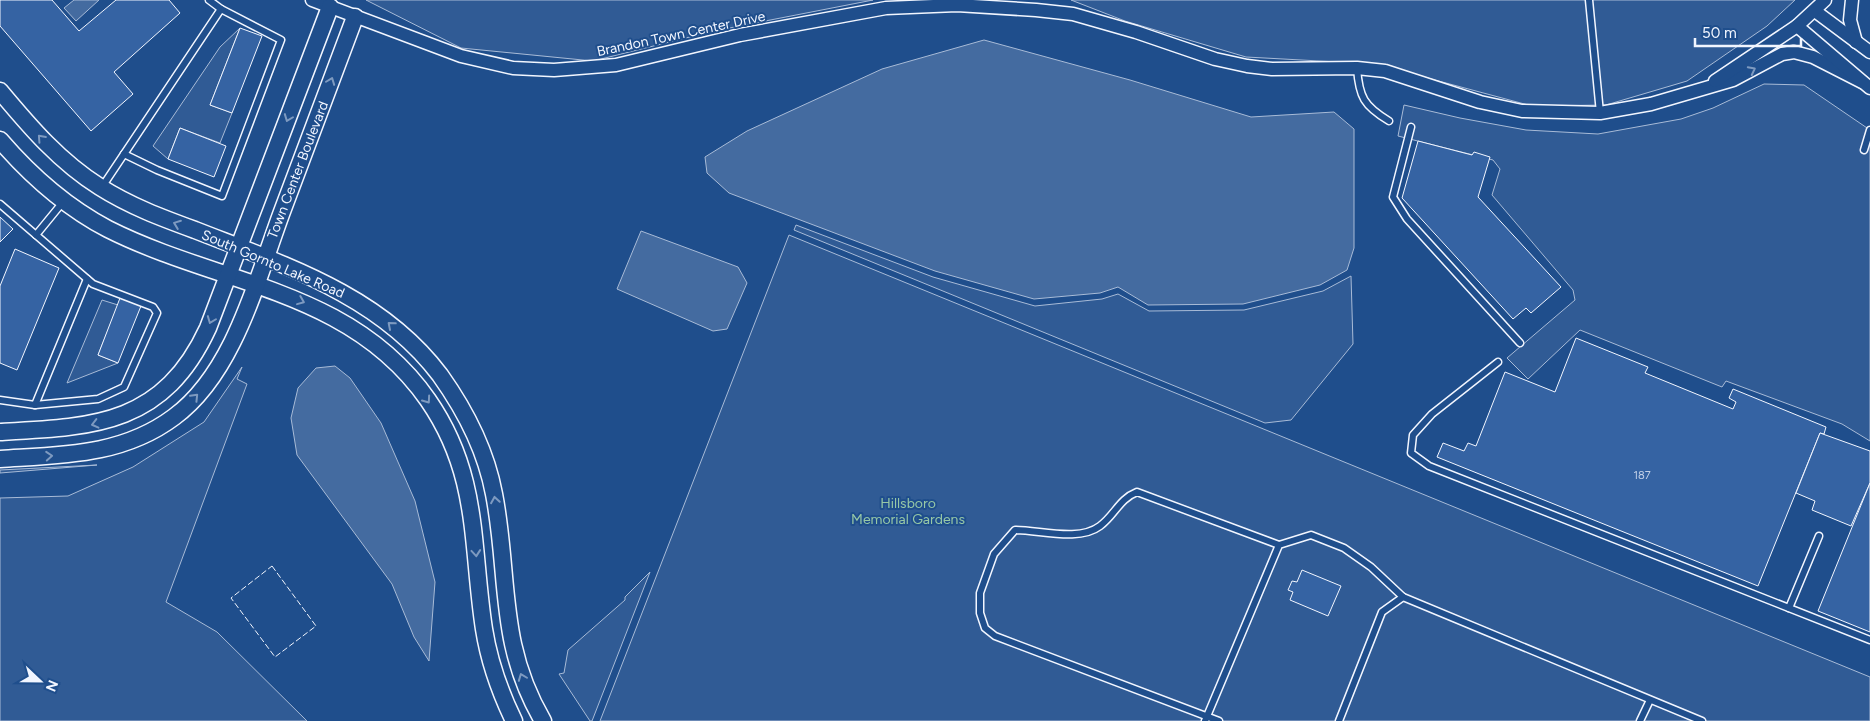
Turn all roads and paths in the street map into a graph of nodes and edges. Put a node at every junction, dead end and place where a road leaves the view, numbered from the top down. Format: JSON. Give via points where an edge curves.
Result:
{"nodes":[{"id":1,"x":209,"y":0,"type":"edge"},
{"id":2,"x":312,"y":0,"type":"edge"},
{"id":3,"x":1589,"y":0,"type":"edge"},
{"id":4,"x":1825,"y":0,"type":"edge"},
{"id":5,"x":1852,"y":0,"type":"edge"},
{"id":6,"x":995,"y":4,"type":"edge"},
{"id":7,"x":330,"y":7,"type":"junction"},
{"id":8,"x":221,"y":9,"type":"junction"},
{"id":9,"x":1815,"y":11,"type":"junction"},
{"id":10,"x":355,"y":17,"type":"junction"},
{"id":11,"x":1797,"y":26,"type":"junction"},
{"id":12,"x":1856,"y":42,"type":"junction"},
{"id":13,"x":1870,"y":52,"type":"edge"},
{"id":14,"x":1357,"y":68,"type":"junction"},
{"id":15,"x":1866,"y":85,"type":"edge"},
{"id":16,"x":1707,"y":86,"type":"junction"},
{"id":17,"x":0,"y":91,"type":"edge"},
{"id":18,"x":1600,"y":113,"type":"junction"},
{"id":19,"x":1389,"y":121,"type":"dead end"},
{"id":20,"x":1411,"y":127,"type":"dead end"},
{"id":21,"x":1870,"y":130,"type":"edge"},
{"id":22,"x":0,"y":140,"type":"edge"},
{"id":23,"x":1864,"y":150,"type":"dead end"},
{"id":24,"x":124,"y":154,"type":"junction"},
{"id":25,"x":101,"y":188,"type":"junction"},
{"id":26,"x":64,"y":201,"type":"junction"},
{"id":27,"x":0,"y":204,"type":"edge"},
{"id":28,"x":36,"y":235,"type":"junction"},
{"id":29,"x":239,"y":247,"type":"junction"},
{"id":30,"x":265,"y":258,"type":"junction"},
{"id":31,"x":228,"y":275,"type":"junction"},
{"id":32,"x":87,"y":278,"type":"junction"},
{"id":33,"x":255,"y":284,"type":"junction"},
{"id":34,"x":1520,"y":343,"type":"dead end"},
{"id":35,"x":1498,"y":362,"type":"dead end"},
{"id":36,"x":0,"y":400,"type":"edge"},
{"id":37,"x":35,"y":405,"type":"junction"},
{"id":38,"x":0,"y":432,"type":"edge"},
{"id":39,"x":0,"y":459,"type":"edge"},
{"id":40,"x":1819,"y":536,"type":"dead end"},
{"id":41,"x":1279,"y":545,"type":"junction"},
{"id":42,"x":1403,"y":597,"type":"junction"},
{"id":43,"x":1789,"y":608,"type":"junction"},
{"id":44,"x":1870,"y":640,"type":"edge"},
{"id":45,"x":1650,"y":700,"type":"junction"},
{"id":46,"x":1206,"y":718,"type":"edge"},
{"id":47,"x":514,"y":721,"type":"edge"},
{"id":48,"x":543,"y":721,"type":"edge"},
{"id":49,"x":1219,"y":721,"type":"edge"},
{"id":50,"x":1339,"y":721,"type":"edge"},
{"id":51,"x":1640,"y":721,"type":"edge"},
{"id":52,"x":1702,"y":721,"type":"edge"}],
"edges":[{"from":1,"to":8,"type":"lane"},
{"from":2,"to":7,"type":"street","name":"Brandon Town Center Drive"},
{"from":3,"to":18,"type":"lane"},
{"from":4,"to":9,"type":"street","name":"Brandon Town Center Drive"},
{"from":5,"to":12,"type":"street","via":[[1850,20]]},
{"from":6,"to":10,"type":"street","name":"Brandon Town Center Drive","via":[[886,8],[740,35],[616,65],[554,70],[481,62]]},
{"from":6,"to":14,"type":"street","name":"Brandon Town Center Drive","via":[[1095,19],[1234,64],[1272,69]]},
{"from":7,"to":10,"type":"street","name":"Brandon Town Center Drive"},
{"from":7,"to":29,"type":"street","name":"Town Center Boulevard","one_way":true},
{"from":8,"to":24,"type":"lane"},
{"from":8,"to":24,"type":"lane","via":[[281,40],[222,196]]},
{"from":9,"to":11,"type":"street","name":"Brandon Town Center Drive"},
{"from":9,"to":12,"type":"street"},
{"from":30,"to":10,"type":"street","name":"Town Center Boulevard","one_way":true},
{"from":11,"to":15,"type":"street","name":"Brandon Town Center Drive"},
{"from":11,"to":16,"type":"street","name":"Brandon Town Center Drive"},
{"from":12,"to":13,"type":"street"},
{"from":14,"to":18,"type":"street","name":"Brandon Town Center Drive","via":[[1385,71],[1480,102],[1522,111]]},
{"from":14,"to":19,"type":"lane","via":[[1358,88],[1369,109]]},
{"from":16,"to":15,"type":"street","name":"Brandon Town Center Drive","one_way":true,"via":[[1733,80],[1782,54],[1794,52],[1813,57]]},
{"from":16,"to":18,"type":"street","name":"Brandon Town Center Drive","via":[[1650,104]]},
{"from":25,"to":17,"type":"street","name":"South Gornto Lake Road","one_way":true,"via":[[59,156]]},
{"from":20,"to":34,"type":"lane","via":[[1393,197],[1407,219]]},
{"from":21,"to":23,"type":"lane"},
{"from":22,"to":26,"type":"street","name":"South Gornto Lake Road"},
{"from":24,"to":25,"type":"lane"},
{"from":29,"to":25,"type":"street","name":"South Gornto Lake Road","one_way":true,"via":[[148,212]]},
{"from":26,"to":28,"type":"lane"},
{"from":26,"to":31,"type":"street","name":"South Gornto Lake Road","via":[[121,235]]},
{"from":27,"to":28,"type":"lane"},
{"from":28,"to":32,"type":"lane"},
{"from":29,"to":30,"type":"street","name":"South Gornto Lake Road"},
{"from":29,"to":31,"type":"street","name":"Town Center Boulevard"},
{"from":30,"to":33,"type":"street","name":"Town Center Boulevard"},
{"from":48,"to":30,"type":"street","name":"South Gornto Lake Road","one_way":true,"via":[[523,680],[512,643],[489,473],[476,436],[455,398],[426,358],[373,311],[330,286]]},
{"from":31,"to":33,"type":"street","name":"South Gornto Lake Road"},
{"from":31,"to":38,"type":"street","name":"Town Center Boulevard","one_way":true,"via":[[192,360],[163,391],[145,404],[107,420],[74,428]]},
{"from":32,"to":37,"type":"lane"},
{"from":32,"to":37,"type":"lane","via":[[94,284],[153,307],[157,313],[124,387],[98,399]]},
{"from":39,"to":33,"type":"street","name":"Town Center Boulevard","one_way":true,"via":[[105,450],[174,418],[209,383],[219,368]]},
{"from":33,"to":47,"type":"street","name":"South Gornto Lake Road","one_way":true,"via":[[322,310],[371,340],[410,378],[439,418],[469,494],[487,644],[499,686]]},
{"from":35,"to":43,"type":"lane","via":[[1432,414],[1413,434],[1411,453],[1429,466]]},
{"from":36,"to":37,"type":"lane"},
{"from":40,"to":43,"type":"lane"},
{"from":41,"to":42,"type":"lane","via":[[1311,534],[1344,548],[1371,567]]},
{"from":41,"to":46,"type":"lane"},
{"from":41,"to":46,"type":"lane","via":[[1137,492],[1125,496],[1100,527],[1081,533],[1015,530],[994,554],[980,593],[980,613],[985,628],[995,636]]},
{"from":42,"to":45,"type":"lane"},
{"from":42,"to":50,"type":"lane","via":[[1382,612]]},
{"from":43,"to":44,"type":"lane"},
{"from":45,"to":51,"type":"lane"},
{"from":45,"to":52,"type":"lane"},
{"from":46,"to":49,"type":"lane"}]}
